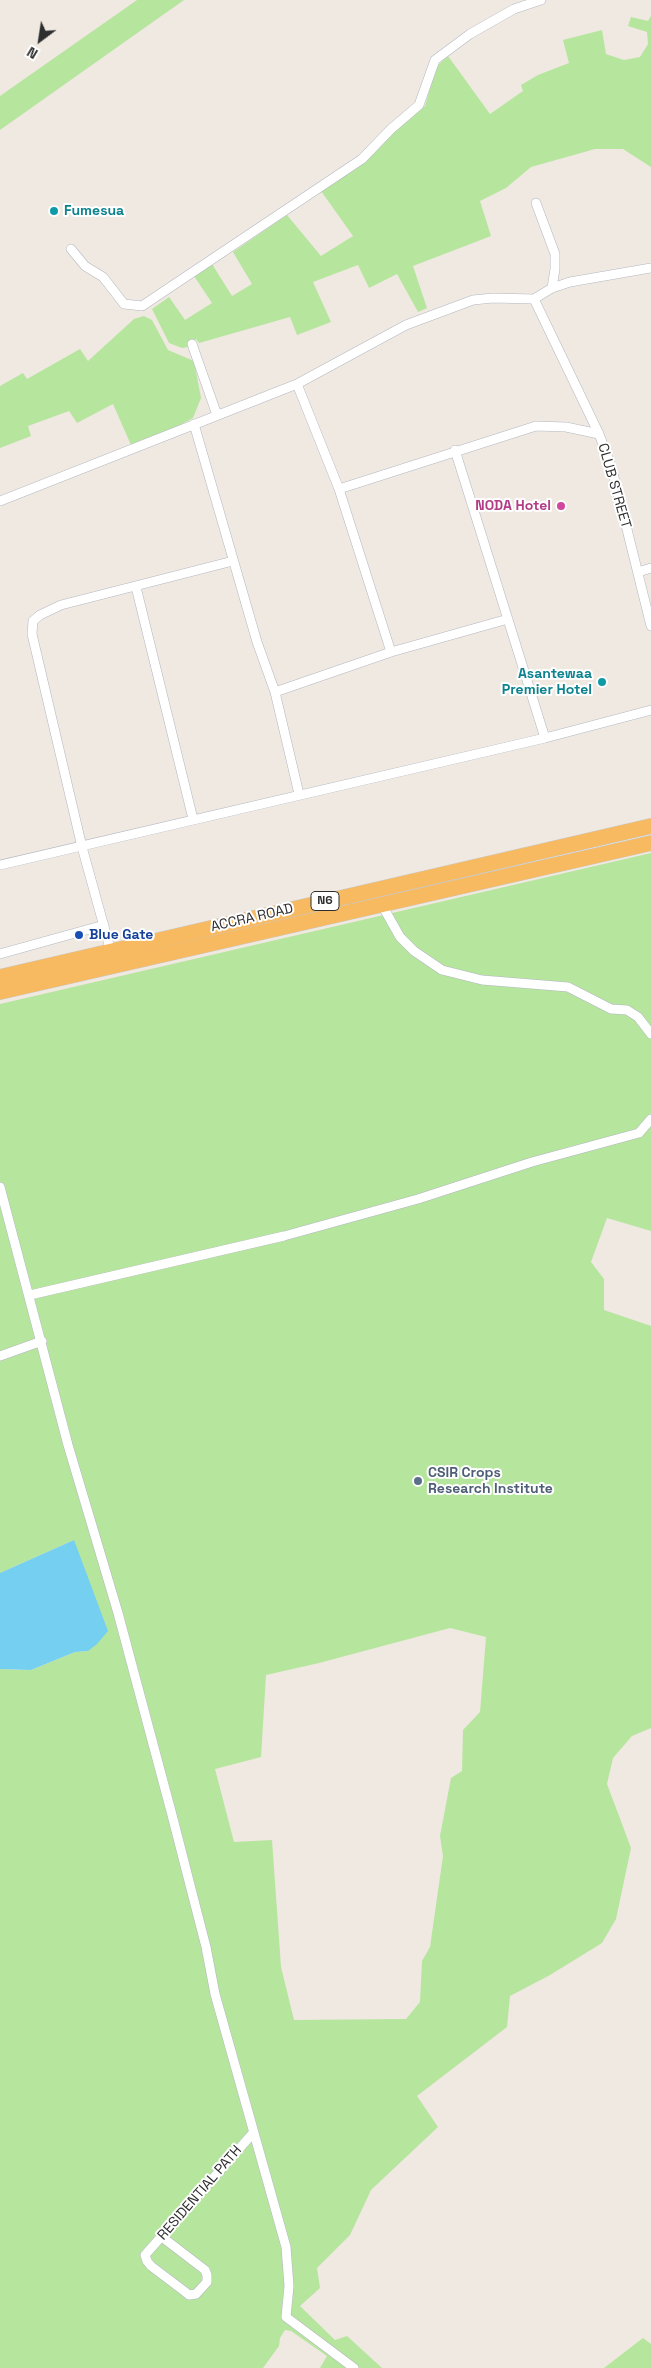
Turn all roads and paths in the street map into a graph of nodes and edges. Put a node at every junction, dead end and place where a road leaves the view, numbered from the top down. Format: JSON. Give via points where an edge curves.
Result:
{"nodes":[{"id":1,"x":541,"y":0,"type":"edge"},
{"id":2,"x":536,"y":203,"type":"dead end"},
{"id":3,"x":72,"y":249,"type":"dead end"},
{"id":4,"x":651,"y":268,"type":"edge"},
{"id":5,"x":552,"y":288,"type":"junction"},
{"id":6,"x":534,"y":299,"type":"junction"},
{"id":7,"x":192,"y":344,"type":"dead end"},
{"id":8,"x":297,"y":384,"type":"junction"},
{"id":9,"x":218,"y":415,"type":"junction"},
{"id":10,"x":194,"y":424,"type":"junction"},
{"id":11,"x":599,"y":434,"type":"junction"},
{"id":12,"x":455,"y":450,"type":"junction"},
{"id":13,"x":339,"y":490,"type":"junction"},
{"id":14,"x":0,"y":501,"type":"edge"},
{"id":15,"x":233,"y":561,"type":"junction"},
{"id":16,"x":651,"y":568,"type":"edge"},
{"id":17,"x":638,"y":572,"type":"junction"},
{"id":18,"x":136,"y":587,"type":"junction"},
{"id":19,"x":508,"y":619,"type":"junction"},
{"id":20,"x":651,"y":626,"type":"edge"},
{"id":21,"x":391,"y":652,"type":"junction"},
{"id":22,"x":275,"y":692,"type":"junction"},
{"id":23,"x":651,"y":710,"type":"edge"},
{"id":24,"x":546,"y":738,"type":"junction"},
{"id":25,"x":299,"y":794,"type":"junction"},
{"id":26,"x":193,"y":819,"type":"junction"},
{"id":27,"x":651,"y":826,"type":"edge"},
{"id":28,"x":651,"y":843,"type":"edge"},
{"id":29,"x":82,"y":847,"type":"junction"},
{"id":30,"x":0,"y":865,"type":"edge"},
{"id":31,"x":382,"y":904,"type":"junction"},
{"id":32,"x":104,"y":925,"type":"junction"},
{"id":33,"x":111,"y":952,"type":"junction"},
{"id":34,"x":0,"y":954,"type":"edge"},
{"id":35,"x":0,"y":977,"type":"edge"},
{"id":36,"x":0,"y":992,"type":"edge"},
{"id":37,"x":651,"y":1034,"type":"edge"},
{"id":38,"x":651,"y":1119,"type":"edge"},
{"id":39,"x":0,"y":1187,"type":"edge"},
{"id":40,"x":30,"y":1295,"type":"junction"},
{"id":41,"x":42,"y":1342,"type":"junction"},
{"id":42,"x":0,"y":1356,"type":"edge"},
{"id":43,"x":254,"y":2132,"type":"junction"},
{"id":44,"x":162,"y":2237,"type":"junction"},
{"id":45,"x":354,"y":2368,"type":"edge"}],
"edges":[{"from":1,"to":3,"type":"street","via":[[514,9],[477,30],[436,60],[419,105],[362,159],[142,306],[124,304],[103,277],[85,266]]},
{"from":2,"to":5,"type":"street","via":[[555,254]]},
{"from":4,"to":5,"type":"street"},
{"from":5,"to":6,"type":"street"},
{"from":6,"to":8,"type":"street","via":[[473,300],[406,325]]},
{"from":6,"to":11,"type":"street","name":"CLUB STREET"},
{"from":7,"to":9,"type":"street"},
{"from":8,"to":9,"type":"street"},
{"from":8,"to":13,"type":"street"},
{"from":9,"to":10,"type":"street"},
{"from":10,"to":14,"type":"street"},
{"from":10,"to":15,"type":"street"},
{"from":11,"to":12,"type":"street","via":[[566,426],[536,426]]},
{"from":11,"to":17,"type":"street","name":"CLUB STREET","via":[[612,469]]},
{"from":12,"to":13,"type":"street"},
{"from":12,"to":19,"type":"street"},
{"from":13,"to":21,"type":"street"},
{"from":15,"to":18,"type":"street"},
{"from":15,"to":22,"type":"street"},
{"from":16,"to":17,"type":"street"},
{"from":17,"to":20,"type":"street","name":"CLUB STREET"},
{"from":18,"to":26,"type":"street"},
{"from":18,"to":29,"type":"street","via":[[61,605],[33,621],[32,634]]},
{"from":19,"to":21,"type":"street"},
{"from":19,"to":24,"type":"street"},
{"from":21,"to":22,"type":"street"},
{"from":22,"to":25,"type":"street"},
{"from":23,"to":24,"type":"street"},
{"from":24,"to":25,"type":"street"},
{"from":25,"to":26,"type":"street"},
{"from":26,"to":29,"type":"street"},
{"from":27,"to":33,"type":"highway","name":"ACCRA ROAD","number":"N6"},
{"from":28,"to":31,"type":"highway","name":"ACCRA ROAD","number":"N6"},
{"from":29,"to":30,"type":"street"},
{"from":29,"to":32,"type":"street"},
{"from":31,"to":36,"type":"highway","name":"ACCRA ROAD","number":"N6"},
{"from":31,"to":37,"type":"street","via":[[400,937],[442,970],[482,980],[568,987],[611,1009],[627,1010],[638,1017]]},
{"from":32,"to":33,"type":"street"},
{"from":32,"to":34,"type":"street"},
{"from":33,"to":35,"type":"highway","name":"ACCRA ROAD","number":"N6"},
{"from":38,"to":40,"type":"street","via":[[639,1133],[532,1162],[418,1199],[284,1236]]},
{"from":39,"to":40,"type":"street"},
{"from":40,"to":41,"type":"street"},
{"from":41,"to":42,"type":"street"},
{"from":41,"to":43,"type":"street","via":[[68,1446],[120,1623],[206,1947],[215,1994]]},
{"from":43,"to":44,"type":"street","name":"RESIDENTIAL PATH"},
{"from":43,"to":45,"type":"street","via":[[286,2247],[289,2286],[286,2317]]},
{"from":44,"to":44,"type":"street","name":"RESIDENTIAL PATH","via":[[146,2255],[147,2261],[184,2291],[196,2294],[207,2282],[204,2270]]}]}
